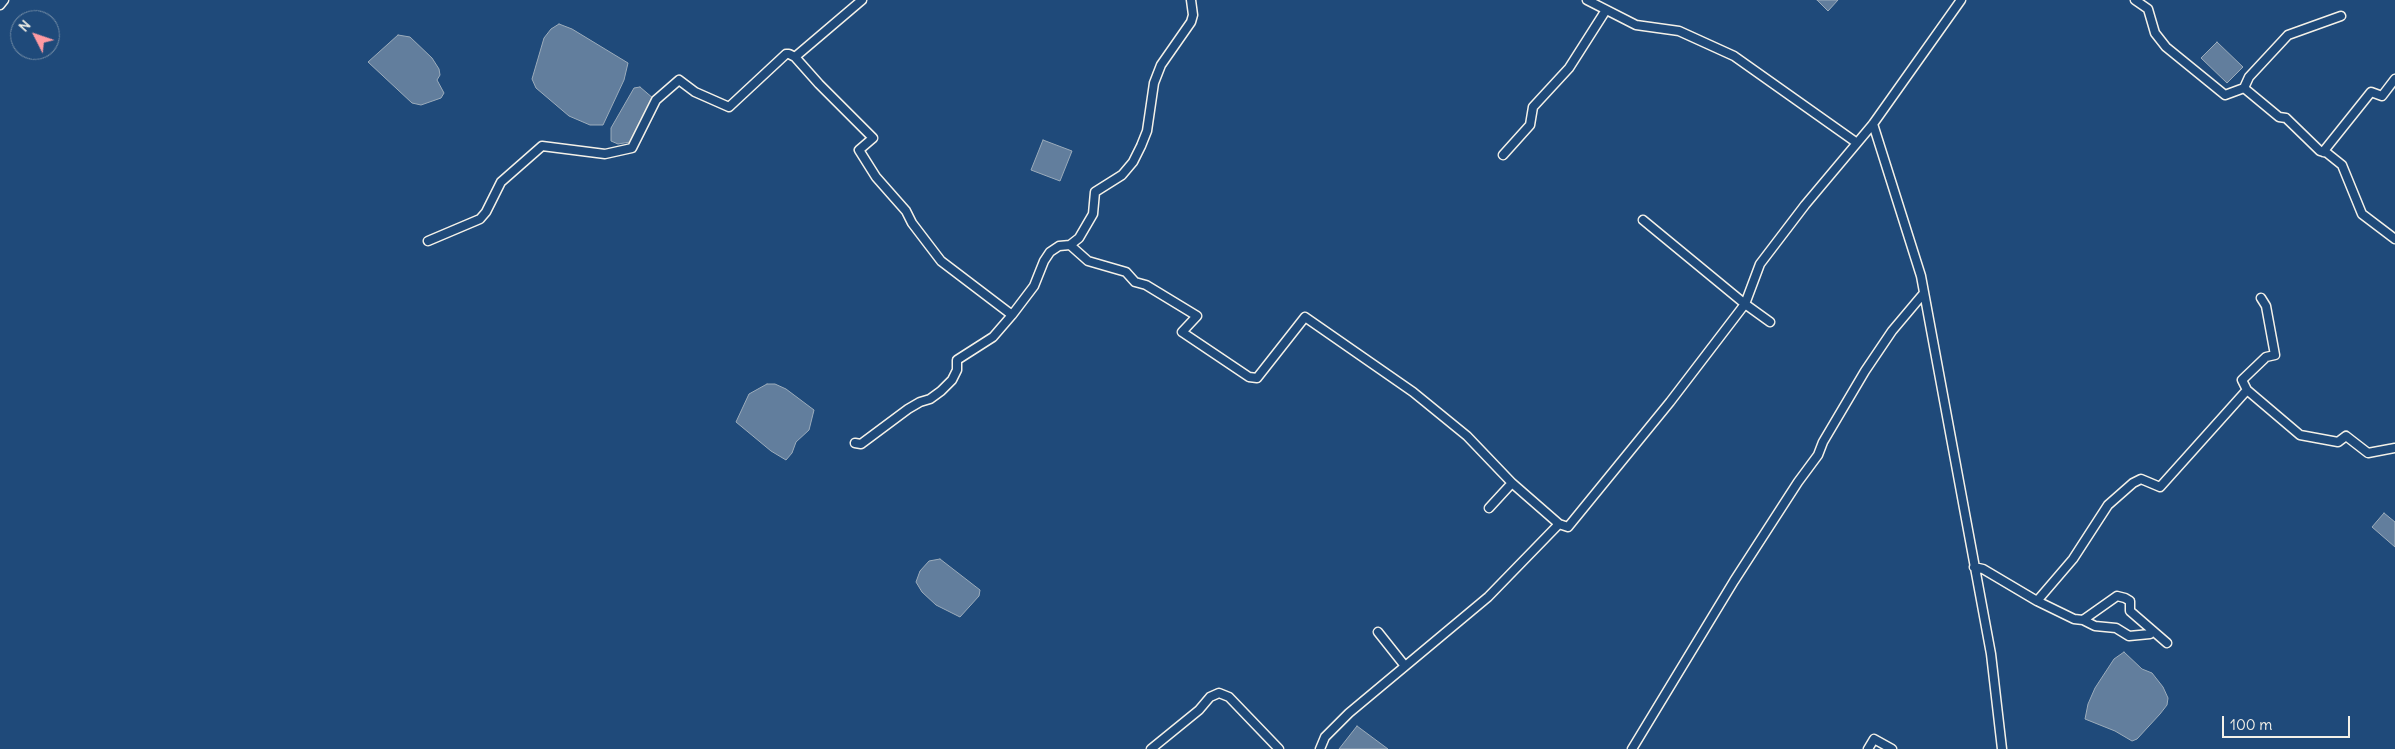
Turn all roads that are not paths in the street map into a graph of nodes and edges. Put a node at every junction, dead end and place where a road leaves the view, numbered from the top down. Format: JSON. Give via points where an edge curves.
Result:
{"nodes":[{"id":1,"x":4,"y":0,"type":"edge"},
{"id":2,"x":862,"y":0,"type":"edge"},
{"id":3,"x":1192,"y":0,"type":"edge"},
{"id":4,"x":1587,"y":0,"type":"edge"},
{"id":5,"x":1961,"y":0,"type":"edge"},
{"id":6,"x":2135,"y":0,"type":"edge"},
{"id":7,"x":0,"y":5,"type":"edge"},
{"id":8,"x":1606,"y":10,"type":"junction"},
{"id":9,"x":2341,"y":16,"type":"dead end"},
{"id":10,"x":796,"y":57,"type":"junction"},
{"id":11,"x":2395,"y":79,"type":"edge"},
{"id":12,"x":2244,"y":88,"type":"junction"},
{"id":13,"x":1873,"y":124,"type":"junction"},
{"id":14,"x":1857,"y":143,"type":"junction"},
{"id":15,"x":2323,"y":152,"type":"junction"},
{"id":16,"x":1503,"y":155,"type":"dead end"},
{"id":17,"x":1642,"y":220,"type":"dead end"},
{"id":18,"x":2395,"y":239,"type":"edge"},
{"id":19,"x":428,"y":241,"type":"dead end"},
{"id":20,"x":1070,"y":245,"type":"junction"},
{"id":21,"x":1924,"y":293,"type":"junction"},
{"id":22,"x":2261,"y":298,"type":"dead end"},
{"id":23,"x":1745,"y":304,"type":"junction"},
{"id":24,"x":1012,"y":315,"type":"junction"},
{"id":25,"x":1770,"y":322,"type":"dead end"},
{"id":26,"x":2246,"y":390,"type":"junction"},
{"id":27,"x":855,"y":443,"type":"dead end"},
{"id":28,"x":2395,"y":448,"type":"edge"},
{"id":29,"x":1512,"y":483,"type":"junction"},
{"id":30,"x":1490,"y":508,"type":"dead end"},
{"id":31,"x":1559,"y":524,"type":"junction"},
{"id":32,"x":1974,"y":567,"type":"junction"},
{"id":33,"x":2037,"y":601,"type":"junction"},
{"id":34,"x":2084,"y":620,"type":"junction"},
{"id":35,"x":2152,"y":631,"type":"junction"},
{"id":36,"x":1378,"y":632,"type":"dead end"},
{"id":37,"x":2167,"y":643,"type":"dead end"},
{"id":38,"x":1405,"y":666,"type":"junction"},
{"id":39,"x":1151,"y":749,"type":"edge"},
{"id":40,"x":1280,"y":749,"type":"edge"},
{"id":41,"x":1320,"y":749,"type":"edge"},
{"id":42,"x":1632,"y":749,"type":"edge"},
{"id":43,"x":1868,"y":749,"type":"edge"},
{"id":44,"x":1892,"y":749,"type":"edge"},
{"id":45,"x":2002,"y":749,"type":"edge"}],
"edges":[{"from":1,"to":7,"type":"street"},
{"from":2,"to":10,"type":"street"},
{"from":3,"to":20,"type":"street","via":[[1191,22],[1161,65],[1154,83],[1147,131],[1141,146],[1122,175],[1095,192],[1093,214],[1079,238]]},
{"from":4,"to":8,"type":"street"},
{"from":5,"to":13,"type":"street"},
{"from":6,"to":12,"type":"street","via":[[2148,9],[2155,33],[2166,47],[2225,95]]},
{"from":8,"to":14,"type":"street","via":[[1636,25],[1679,31],[1734,56]]},
{"from":8,"to":16,"type":"street","via":[[1569,68],[1533,108],[1530,125]]},
{"from":9,"to":12,"type":"street","via":[[2288,35],[2249,77]]},
{"from":10,"to":19,"type":"street","via":[[786,54],[729,107],[695,92],[679,80],[656,100],[632,148],[605,154],[542,146],[501,182],[480,219]]},
{"from":10,"to":24,"type":"street","via":[[873,138],[859,150],[941,261]]},
{"from":11,"to":15,"type":"street","via":[[2382,96],[2371,92]]},
{"from":12,"to":15,"type":"street","via":[[2279,117],[2286,118]]},
{"from":13,"to":14,"type":"street"},
{"from":13,"to":21,"type":"street"},
{"from":14,"to":23,"type":"street","via":[[1760,264]]},
{"from":15,"to":18,"type":"street","via":[[2342,165],[2362,214]]},
{"from":17,"to":23,"type":"street"},
{"from":20,"to":24,"type":"street","via":[[1059,246],[1050,252],[1034,286]]},
{"from":20,"to":29,"type":"street","via":[[1088,261],[1126,272],[1135,282],[1146,285],[1196,316],[1182,332],[1249,377],[1257,378],[1305,317],[1413,392],[1467,436]]},
{"from":21,"to":32,"type":"street"},
{"from":21,"to":42,"type":"street","via":[[1892,331],[1865,371],[1818,455],[1734,581]]},
{"from":22,"to":26,"type":"street","via":[[2266,306],[2275,355],[2266,357],[2242,380]]},
{"from":23,"to":25,"type":"street"},
{"from":23,"to":31,"type":"street","via":[[1568,527]]},
{"from":24,"to":27,"type":"street","via":[[993,337],[957,360],[952,380],[941,391],[908,409],[861,444]]},
{"from":26,"to":28,"type":"street","via":[[2300,435],[2338,442],[2346,436],[2368,453]]},
{"from":26,"to":33,"type":"street","via":[[2160,487],[2142,479],[2108,505],[2073,559]]},
{"from":29,"to":30,"type":"street"},
{"from":29,"to":31,"type":"street"},
{"from":31,"to":38,"type":"street","via":[[1488,597]]},
{"from":32,"to":33,"type":"street","via":[[1983,569]]},
{"from":32,"to":45,"type":"street","via":[[1991,654]]},
{"from":33,"to":34,"type":"street","via":[[2074,619]]},
{"from":34,"to":35,"type":"street","via":[[2095,626],[2116,628],[2129,636],[2150,634]]},
{"from":34,"to":35,"type":"street","via":[[2117,596],[2130,601],[2130,611]]},
{"from":35,"to":37,"type":"street"},
{"from":36,"to":38,"type":"street"},
{"from":38,"to":41,"type":"street","via":[[1349,713],[1325,737]]},
{"from":39,"to":40,"type":"street","via":[[1219,693],[1229,697]]},
{"from":43,"to":44,"type":"street","via":[[1874,739]]}]}
